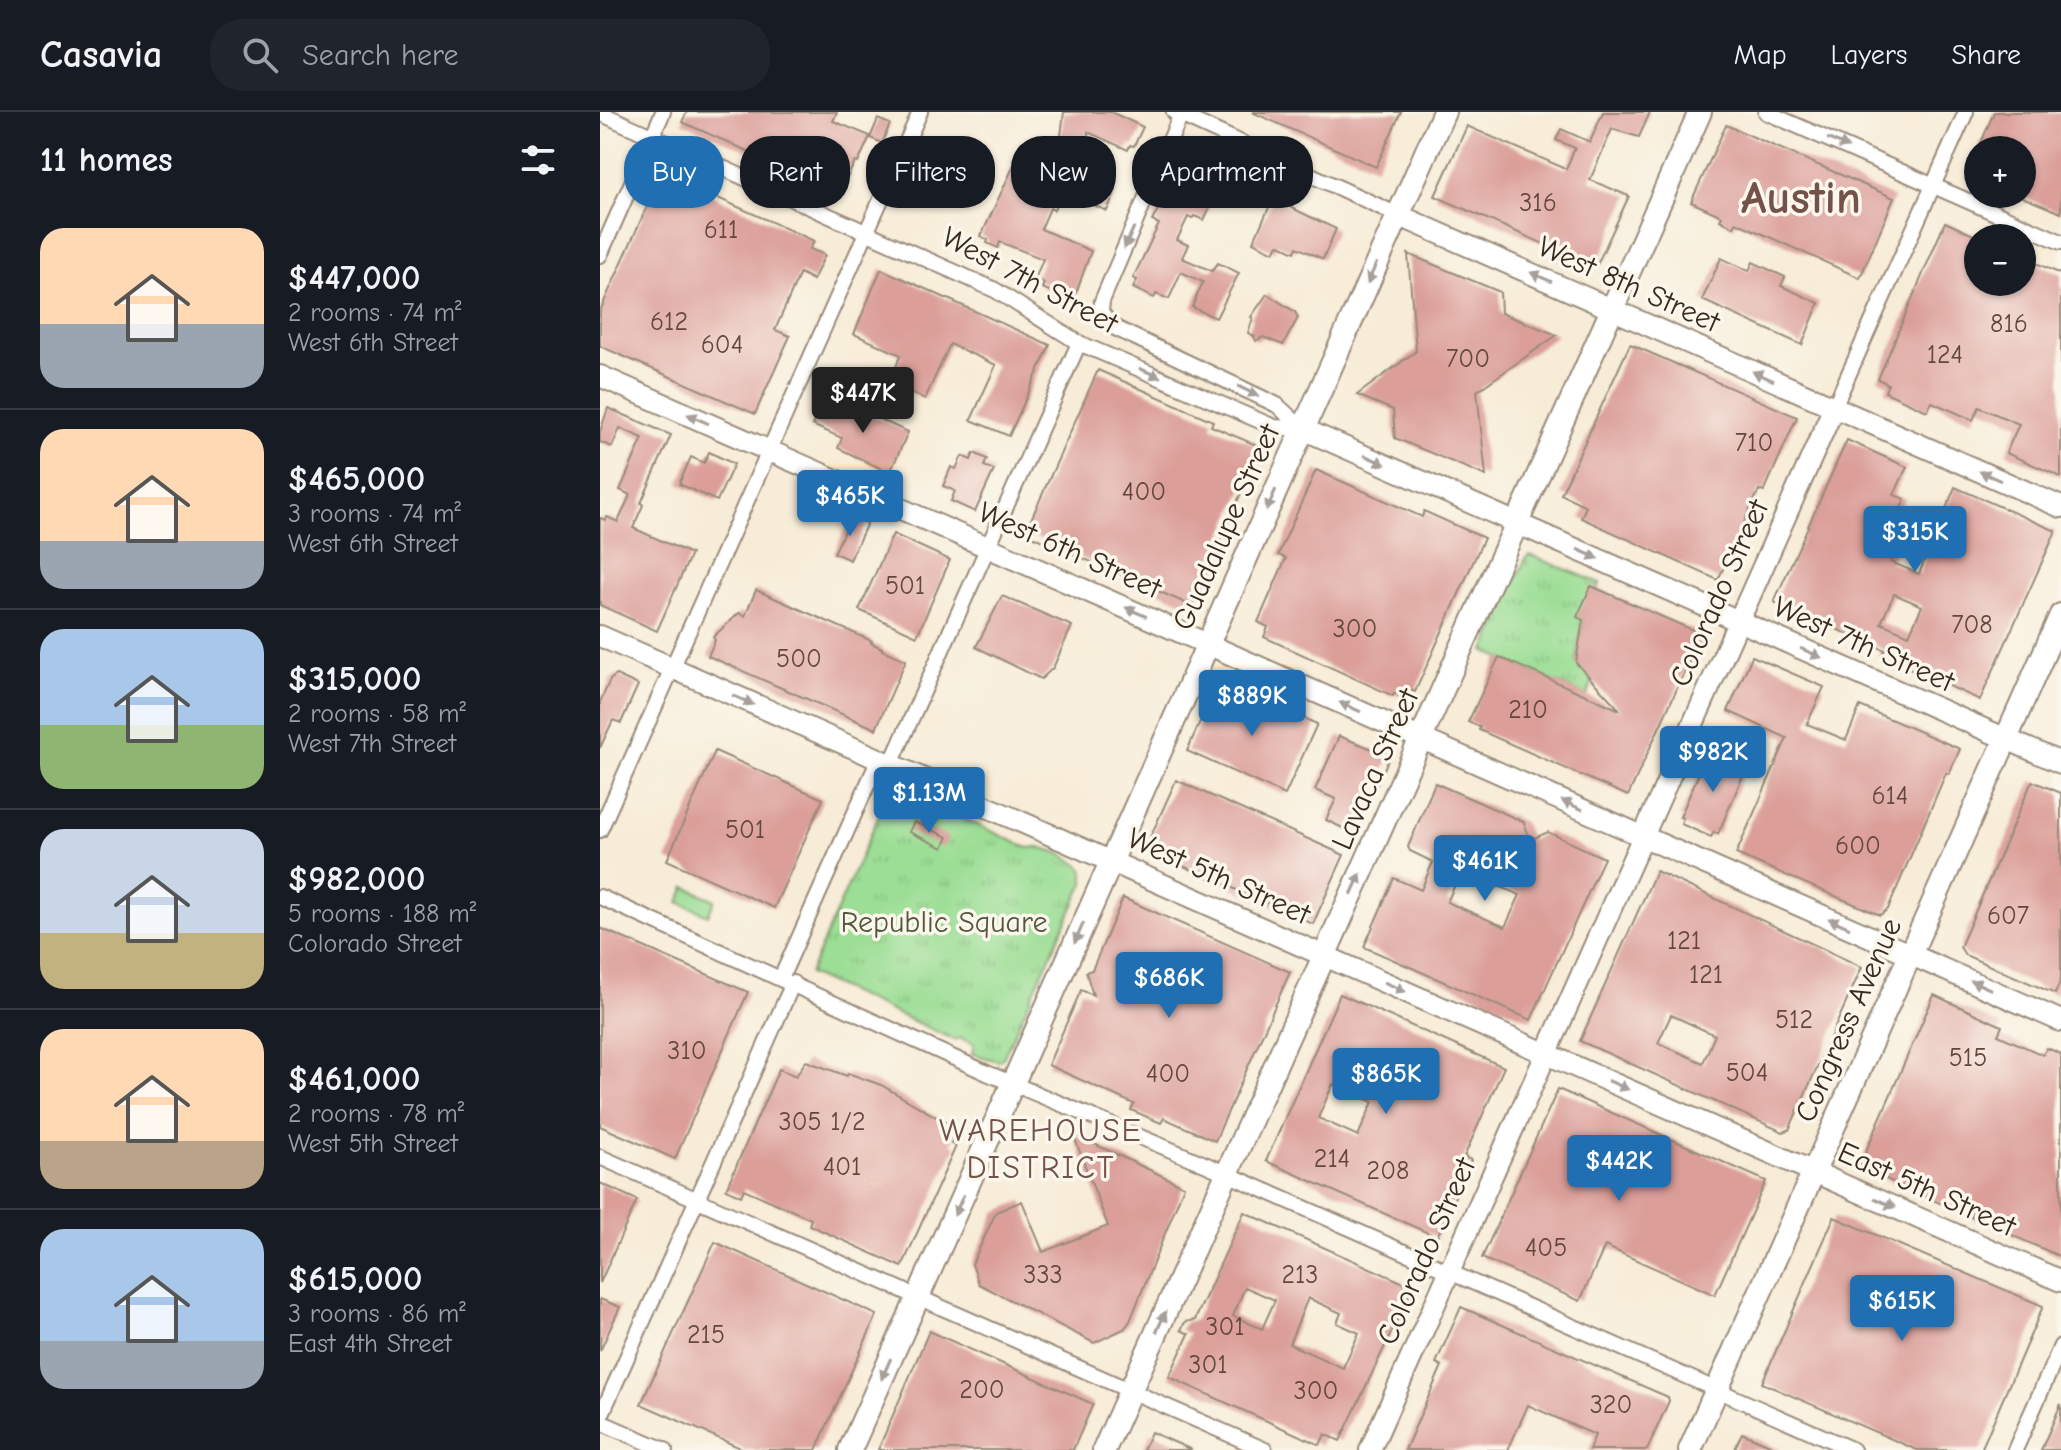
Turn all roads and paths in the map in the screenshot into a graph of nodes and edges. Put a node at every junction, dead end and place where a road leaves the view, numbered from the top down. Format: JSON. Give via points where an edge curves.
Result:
{"nodes":[{"id":1,"x":663,"y":112,"type":"edge"},
{"id":2,"x":920,"y":112,"type":"edge"},
{"id":3,"x":1444,"y":112,"type":"edge"},
{"id":4,"x":1700,"y":112,"type":"edge"},
{"id":5,"x":1766,"y":112,"type":"edge"},
{"id":6,"x":1966,"y":112,"type":"edge"},
{"id":7,"x":600,"y":113,"type":"edge"},
{"id":8,"x":1179,"y":113,"type":"edge"},
{"id":9,"x":651,"y":136,"type":"edge"},
{"id":10,"x":653,"y":136,"type":"edge"},
{"id":11,"x":724,"y":168,"type":"edge"},
{"id":12,"x":1933,"y":186,"type":"junction"},
{"id":13,"x":624,"y":202,"type":"edge"},
{"id":14,"x":1398,"y":215,"type":"junction"},
{"id":15,"x":867,"y":231,"type":"junction"},
{"id":16,"x":2061,"y":242,"type":"edge"},
{"id":17,"x":600,"y":255,"type":"edge"},
{"id":18,"x":1612,"y":309,"type":"junction"},
{"id":19,"x":1079,"y":343,"type":"junction"},
{"id":20,"x":600,"y":376,"type":"edge"},
{"id":21,"x":1834,"y":407,"type":"junction"},
{"id":22,"x":1303,"y":429,"type":"junction"},
{"id":23,"x":769,"y":450,"type":"junction"},
{"id":24,"x":2061,"y":507,"type":"edge"},
{"id":25,"x":1517,"y":523,"type":"junction"},
{"id":26,"x":988,"y":547,"type":"junction"},
{"id":27,"x":2061,"y":615,"type":"edge"},
{"id":28,"x":1739,"y":621,"type":"junction"},
{"id":29,"x":600,"y":636,"type":"edge"},
{"id":30,"x":1207,"y":644,"type":"junction"},
{"id":31,"x":672,"y":668,"type":"junction"},
{"id":32,"x":1421,"y":738,"type":"junction"},
{"id":33,"x":2006,"y":739,"type":"junction"},
{"id":34,"x":885,"y":762,"type":"junction"},
{"id":35,"x":2061,"y":763,"type":"edge"},
{"id":36,"x":600,"y":830,"type":"edge"},
{"id":37,"x":1644,"y":836,"type":"junction"},
{"id":38,"x":1111,"y":861,"type":"junction"},
{"id":39,"x":600,"y":897,"type":"edge"},
{"id":40,"x":1911,"y":954,"type":"junction"},
{"id":41,"x":1324,"y":956,"type":"junction"},
{"id":42,"x":787,"y":981,"type":"junction"},
{"id":43,"x":2061,"y":1021,"type":"edge"},
{"id":44,"x":1547,"y":1054,"type":"junction"},
{"id":45,"x":1012,"y":1082,"type":"junction"},
{"id":46,"x":600,"y":1157,"type":"edge"},
{"id":47,"x":1814,"y":1172,"type":"junction"},
{"id":48,"x":1227,"y":1174,"type":"junction"},
{"id":49,"x":697,"y":1200,"type":"junction"},
{"id":50,"x":1450,"y":1272,"type":"junction"},
{"id":51,"x":2061,"y":1281,"type":"edge"},
{"id":52,"x":918,"y":1298,"type":"junction"},
{"id":53,"x":2061,"y":1346,"type":"edge"},
{"id":54,"x":1717,"y":1390,"type":"junction"},
{"id":55,"x":1131,"y":1391,"type":"junction"},
{"id":56,"x":600,"y":1420,"type":"edge"},
{"id":57,"x":665,"y":1450,"type":"edge"},
{"id":58,"x":850,"y":1450,"type":"edge"},
{"id":59,"x":1104,"y":1450,"type":"edge"},
{"id":60,"x":1265,"y":1450,"type":"edge"},
{"id":61,"x":1370,"y":1450,"type":"edge"},
{"id":62,"x":1690,"y":1450,"type":"edge"},
{"id":63,"x":1853,"y":1450,"type":"edge"},
{"id":64,"x":2015,"y":1450,"type":"edge"}],
"edges":[{"from":1,"to":10,"type":"street"},
{"from":2,"to":15,"type":"street"},
{"from":3,"to":14,"type":"main road","name":"Guadalupe Street"},
{"from":4,"to":18,"type":"main road","name":"Lavaca Street"},
{"from":5,"to":12,"type":"street","one_way":true},
{"from":6,"to":12,"type":"street","name":"Colorado Street"},
{"from":7,"to":9,"type":"street","name":"West 7th Street"},
{"from":8,"to":14,"type":"street","name":"West 8th Street"},
{"from":8,"to":22,"type":"street","name":"West 7th Street","one_way":true,"via":[[1101,312],[1113,327],[1277,405]]},
{"from":11,"to":15,"type":"street","name":"West 7th Street"},
{"from":12,"to":16,"type":"street"},
{"from":12,"to":21,"type":"street","name":"Colorado Street"},
{"from":13,"to":17,"type":"street"},
{"from":18,"to":14,"type":"main road","name":"West 8th Street","one_way":true},
{"from":14,"to":22,"type":"main road","name":"Guadalupe Street","one_way":true},
{"from":15,"to":19,"type":"street","name":"West 7th Street","via":[[995,290]]},
{"from":15,"to":23,"type":"street"},
{"from":21,"to":18,"type":"main road","name":"West 8th Street","one_way":true},
{"from":18,"to":25,"type":"main road","name":"Lavaca Street"},
{"from":19,"to":22,"type":"street","name":"West 7th Street","one_way":true,"via":[[1274,427]]},
{"from":19,"to":26,"type":"street"},
{"from":23,"to":20,"type":"main road","name":"West 6th Street","one_way":true},
{"from":24,"to":21,"type":"main road","name":"West 8th Street","one_way":true},
{"from":21,"to":28,"type":"main road","name":"Colorado Street"},
{"from":22,"to":25,"type":"main road","name":"West 7th Street","one_way":true},
{"from":22,"to":30,"type":"main road","name":"Guadalupe Street","one_way":true},
{"from":23,"to":26,"type":"main road","name":"West 6th Street"},
{"from":23,"to":31,"type":"street"},
{"from":25,"to":28,"type":"main road","name":"West 7th Street","one_way":true},
{"from":25,"to":32,"type":"main road","name":"Lavaca Street"},
{"from":30,"to":26,"type":"main road","name":"West 6th Street","one_way":true},
{"from":26,"to":34,"type":"street"},
{"from":27,"to":33,"type":"main road","name":"Congress Avenue"},
{"from":28,"to":33,"type":"main road","name":"West 7th Street","one_way":true},
{"from":28,"to":37,"type":"main road","name":"Colorado Street"},
{"from":29,"to":31,"type":"main road","name":"West 5th Street"},
{"from":32,"to":30,"type":"main road","name":"West 6th Street","one_way":true},
{"from":30,"to":38,"type":"main road","name":"Guadalupe Street"},
{"from":31,"to":34,"type":"main road","name":"West 5th Street","one_way":true},
{"from":31,"to":36,"type":"street"},
{"from":37,"to":32,"type":"main road","name":"West 6th Street","one_way":true},
{"from":41,"to":32,"type":"main road","name":"Lavaca Street","one_way":true},
{"from":33,"to":35,"type":"main road","name":"West 7th Street"},
{"from":33,"to":40,"type":"main road","name":"Congress Avenue"},
{"from":34,"to":38,"type":"main road","name":"West 5th Street"},
{"from":34,"to":42,"type":"street"},
{"from":40,"to":37,"type":"main road","name":"West 6th Street","one_way":true},
{"from":37,"to":44,"type":"main road","name":"Colorado Street"},
{"from":38,"to":41,"type":"main road","name":"West 5th Street"},
{"from":38,"to":45,"type":"main road","name":"Guadalupe Street","one_way":true},
{"from":39,"to":42,"type":"street"},
{"from":43,"to":40,"type":"main road","name":"West 6th Street","one_way":true},
{"from":40,"to":47,"type":"main road","name":"Congress Avenue"},
{"from":41,"to":44,"type":"main road","name":"West 5th Street","one_way":true},
{"from":41,"to":48,"type":"main road","name":"Lavaca Street"},
{"from":42,"to":45,"type":"street"},
{"from":42,"to":49,"type":"street"},
{"from":44,"to":47,"type":"main road","name":"West 5th Street","one_way":true},
{"from":44,"to":50,"type":"main road","name":"Colorado Street"},
{"from":45,"to":48,"type":"street"},
{"from":45,"to":52,"type":"main road","name":"Guadalupe Street","one_way":true},
{"from":46,"to":49,"type":"street"},
{"from":47,"to":51,"type":"main road","name":"East 5th Street","one_way":true},
{"from":47,"to":54,"type":"main road","name":"Congress Avenue"},
{"from":48,"to":50,"type":"street"},
{"from":55,"to":48,"type":"main road","name":"Lavaca Street","one_way":true},
{"from":49,"to":52,"type":"street"},
{"from":49,"to":56,"type":"street"},
{"from":50,"to":54,"type":"street"},
{"from":50,"to":61,"type":"main road","name":"Colorado Street"},
{"from":52,"to":55,"type":"street"},
{"from":52,"to":58,"type":"main road","name":"Guadalupe Street","one_way":true},
{"from":53,"to":64,"type":"street"},
{"from":54,"to":62,"type":"main road","name":"Congress Avenue"},
{"from":54,"to":63,"type":"street"},
{"from":55,"to":59,"type":"main road","name":"Lavaca Street"},
{"from":55,"to":60,"type":"street"},
{"from":56,"to":57,"type":"street"}]}
